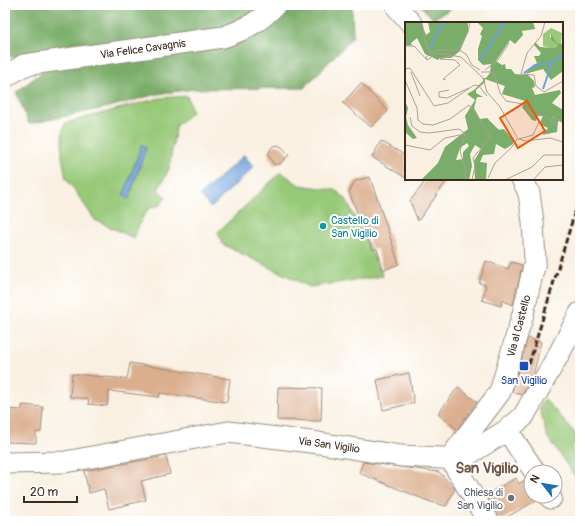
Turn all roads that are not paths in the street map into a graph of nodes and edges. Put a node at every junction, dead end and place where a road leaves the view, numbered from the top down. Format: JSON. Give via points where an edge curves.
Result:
{"nodes":[{"id":1,"x":275,"y":5,"type":"edge"},
{"id":2,"x":397,"y":6,"type":"dead end"},
{"id":3,"x":411,"y":22,"type":"edge"},
{"id":4,"x":5,"y":77,"type":"edge"},
{"id":5,"x":522,"y":180,"type":"edge"},
{"id":6,"x":580,"y":313,"type":"edge"},
{"id":7,"x":507,"y":430,"type":"junction"},
{"id":8,"x":450,"y":458,"type":"junction"},
{"id":9,"x":5,"y":463,"type":"edge"},
{"id":10,"x":530,"y":464,"type":"edge"},
{"id":11,"x":488,"y":521,"type":"edge"}],
"edges":[{"from":1,"to":4,"type":"street","name":"Via Felice Cavagnis","via":[[263,18],[242,31],[223,37],[24,65]]},
{"from":2,"to":3,"type":"street"},
{"from":5,"to":8,"type":"street","name":"Via al Castello","via":[[529,193],[535,261],[523,314],[500,392]]},
{"from":6,"to":7,"type":"street","name":"Via San Vigilio","via":[[530,408]]},
{"from":7,"to":8,"type":"street","name":"Via San Vigilio","via":[[461,459]]},
{"from":7,"to":10,"type":"street"},
{"from":8,"to":9,"type":"street","name":"Via San Vigilio","via":[[401,456],[228,432],[65,462]]},
{"from":8,"to":11,"type":"street"}]}
